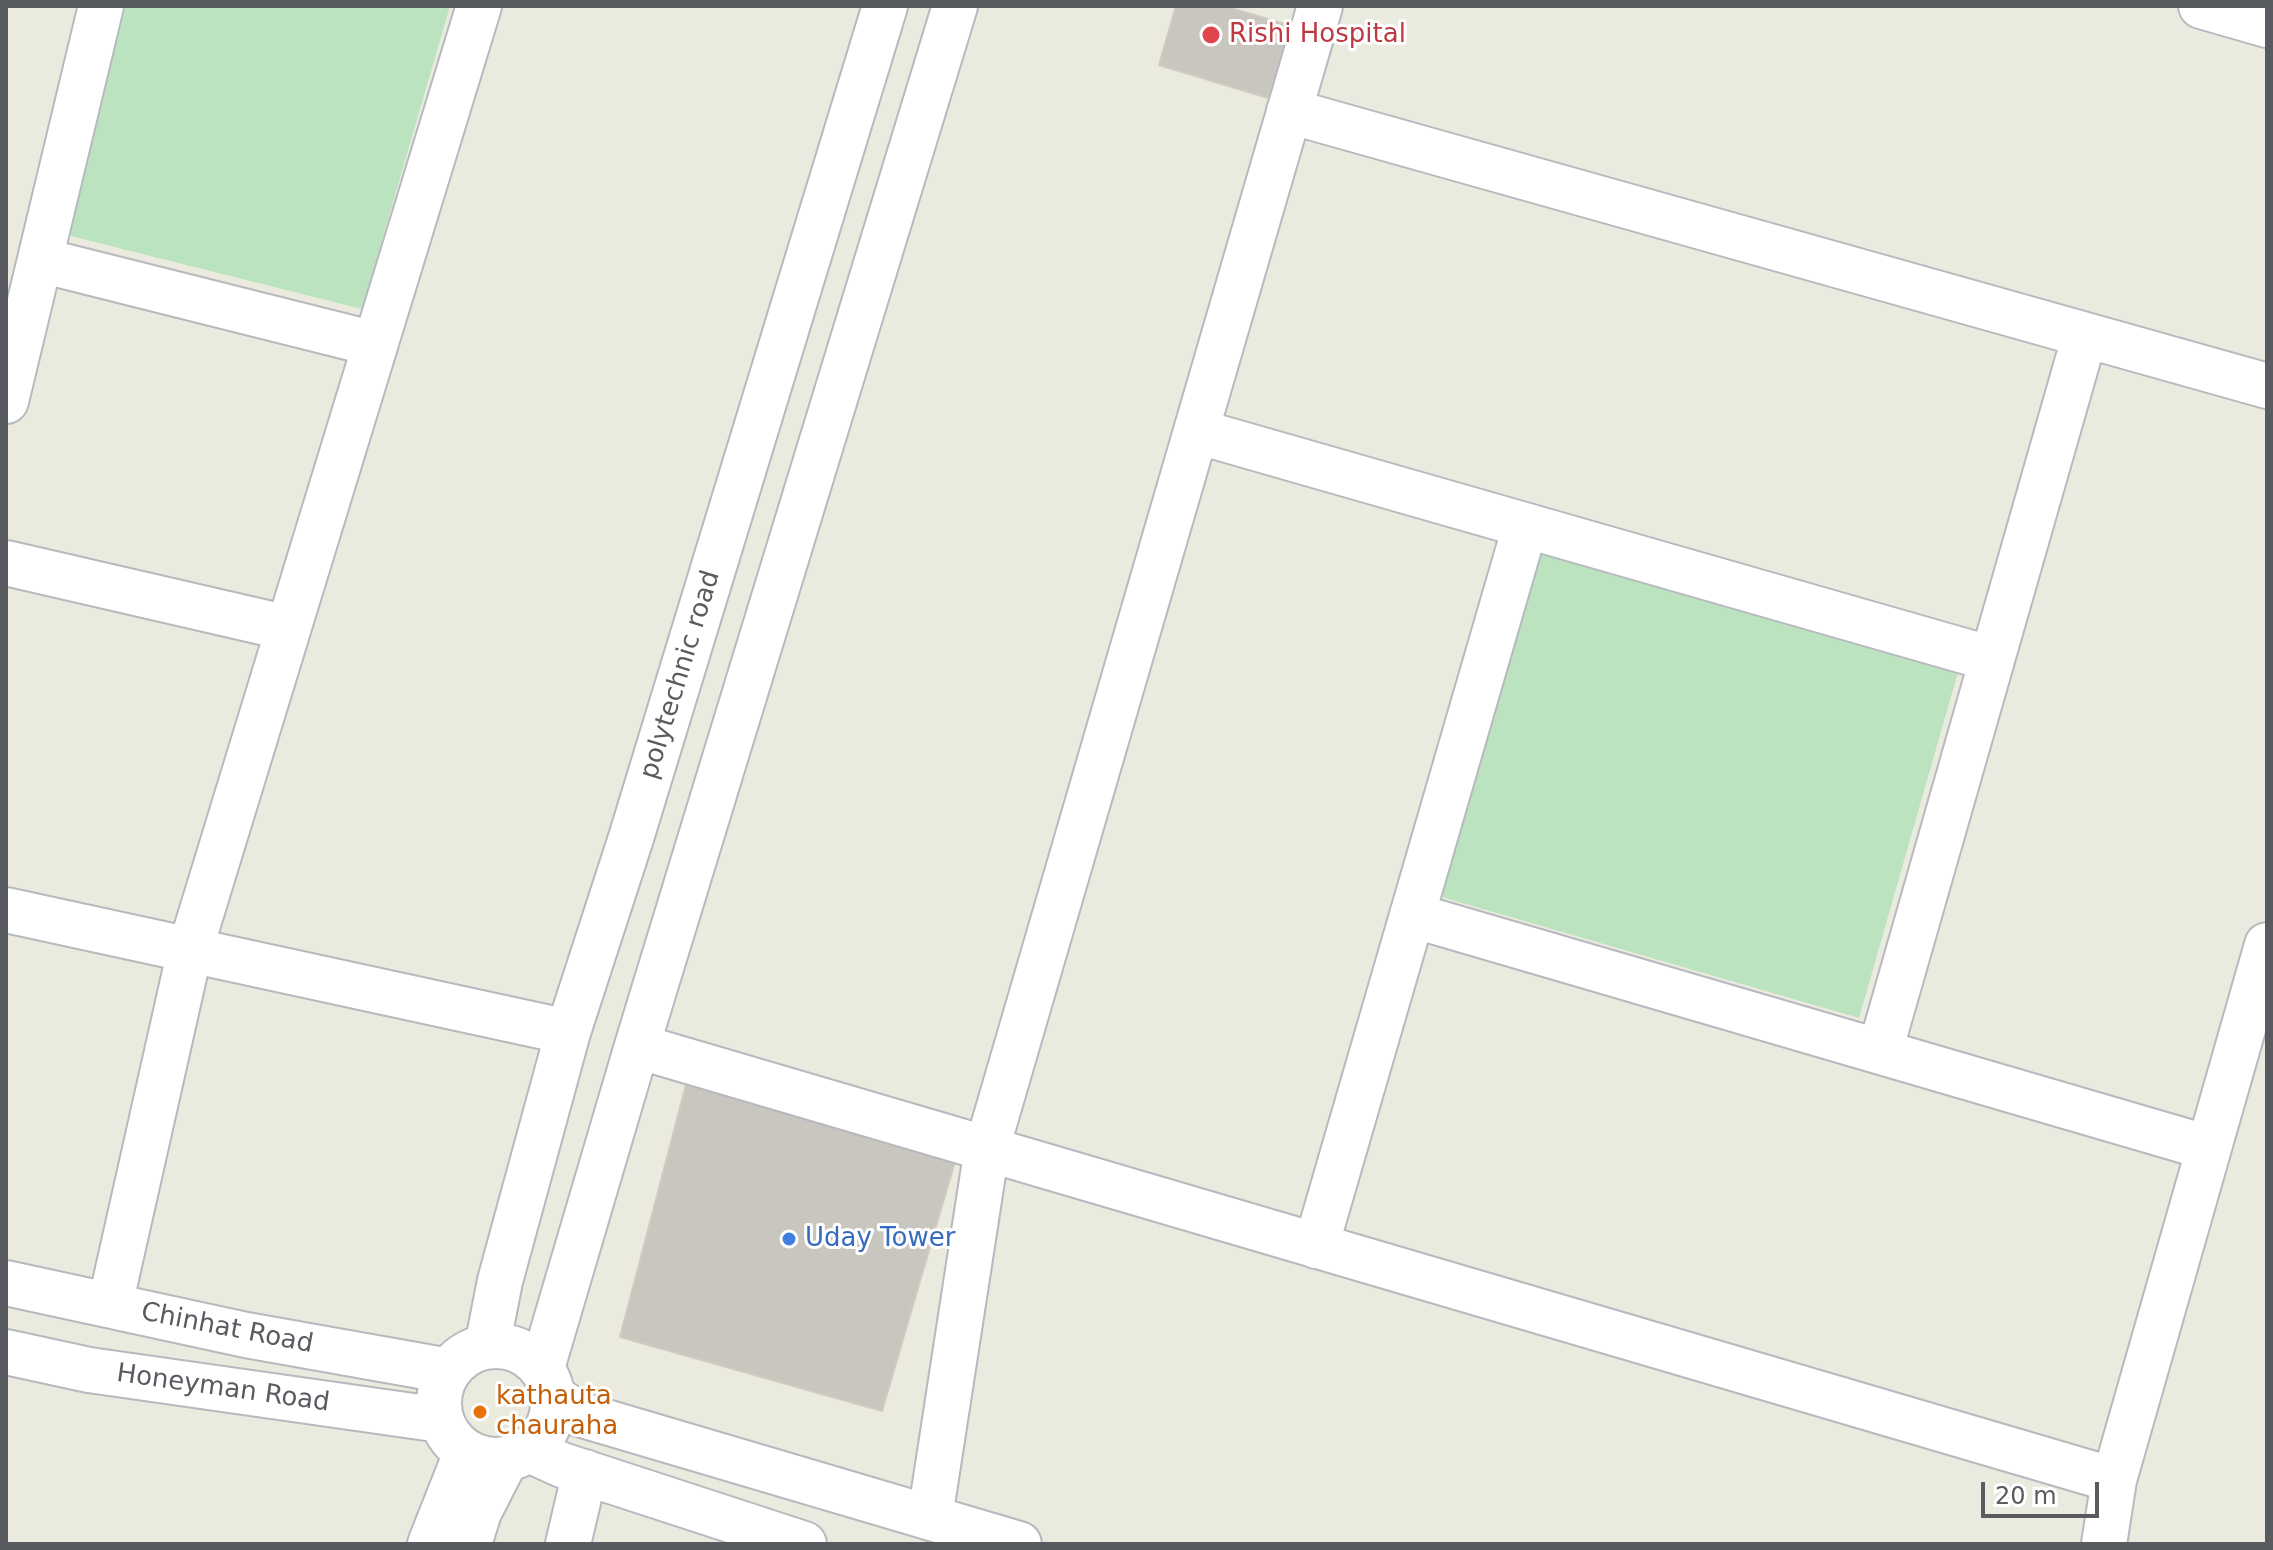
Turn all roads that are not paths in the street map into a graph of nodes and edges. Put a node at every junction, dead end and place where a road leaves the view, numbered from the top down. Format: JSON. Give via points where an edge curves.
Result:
{"nodes":[{"id":1,"x":101,"y":6,"type":"edge"},
{"id":2,"x":479,"y":6,"type":"edge"},
{"id":3,"x":885,"y":6,"type":"edge"},
{"id":4,"x":955,"y":6,"type":"edge"},
{"id":5,"x":1320,"y":6,"type":"edge"},
{"id":6,"x":2201,"y":6,"type":"edge"},
{"id":7,"x":2267,"y":25,"type":"edge"},
{"id":8,"x":1289,"y":111,"type":"junction"},
{"id":9,"x":40,"y":260,"type":"junction"},
{"id":10,"x":2085,"y":335,"type":"junction"},
{"id":11,"x":375,"y":344,"type":"junction"},
{"id":12,"x":2267,"y":386,"type":"edge"},
{"id":13,"x":6,"y":401,"type":"edge"},
{"id":14,"x":1196,"y":431,"type":"junction"},
{"id":15,"x":1525,"y":527,"type":"junction"},
{"id":16,"x":6,"y":563,"type":"edge"},
{"id":17,"x":288,"y":628,"type":"junction"},
{"id":18,"x":1992,"y":659,"type":"junction"},
{"id":19,"x":6,"y":910,"type":"edge"},
{"id":20,"x":1412,"y":915,"type":"junction"},
{"id":21,"x":2267,"y":945,"type":"edge"},
{"id":22,"x":190,"y":950,"type":"junction"},
{"id":23,"x":568,"y":1032,"type":"junction"},
{"id":24,"x":637,"y":1046,"type":"junction"},
{"id":25,"x":1880,"y":1051,"type":"junction"},
{"id":26,"x":987,"y":1148,"type":"junction"},
{"id":27,"x":2209,"y":1148,"type":"junction"},
{"id":28,"x":1316,"y":1246,"type":"junction"},
{"id":29,"x":6,"y":1283,"type":"edge"},
{"id":30,"x":110,"y":1305,"type":"junction"},
{"id":31,"x":487,"y":1347,"type":"junction"},
{"id":32,"x":6,"y":1352,"type":"edge"},
{"id":33,"x":449,"y":1371,"type":"junction"},
{"id":34,"x":558,"y":1393,"type":"junction"},
{"id":35,"x":485,"y":1446,"type":"junction"},
{"id":36,"x":585,"y":1472,"type":"junction"},
{"id":37,"x":2114,"y":1480,"type":"junction"},
{"id":38,"x":930,"y":1517,"type":"junction"},
{"id":39,"x":711,"y":1530,"type":"edge"},
{"id":40,"x":430,"y":1544,"type":"edge"},
{"id":41,"x":469,"y":1544,"type":"edge"},
{"id":42,"x":568,"y":1544,"type":"edge"},
{"id":43,"x":804,"y":1544,"type":"edge"},
{"id":44,"x":1019,"y":1544,"type":"edge"},
{"id":45,"x":2104,"y":1544,"type":"edge"}],
"edges":[{"from":1,"to":9,"type":"street"},
{"from":2,"to":11,"type":"street"},
{"from":3,"to":23,"type":"street","name":"polytechnic road"},
{"from":4,"to":24,"type":"street"},
{"from":5,"to":8,"type":"street"},
{"from":6,"to":7,"type":"street"},
{"from":8,"to":10,"type":"street"},
{"from":8,"to":14,"type":"street"},
{"from":9,"to":11,"type":"street"},
{"from":9,"to":13,"type":"street"},
{"from":10,"to":12,"type":"street"},
{"from":10,"to":18,"type":"street"},
{"from":11,"to":17,"type":"street"},
{"from":14,"to":15,"type":"street"},
{"from":14,"to":26,"type":"street"},
{"from":15,"to":18,"type":"street"},
{"from":15,"to":20,"type":"street"},
{"from":16,"to":17,"type":"street"},
{"from":17,"to":22,"type":"street"},
{"from":18,"to":25,"type":"street"},
{"from":19,"to":22,"type":"street"},
{"from":20,"to":25,"type":"street"},
{"from":20,"to":28,"type":"street"},
{"from":21,"to":27,"type":"street"},
{"from":22,"to":23,"type":"street"},
{"from":22,"to":30,"type":"street"},
{"from":23,"to":31,"type":"street","name":"polytechnic road"},
{"from":24,"to":26,"type":"street"},
{"from":24,"to":34,"type":"street"},
{"from":25,"to":27,"type":"street"},
{"from":26,"to":28,"type":"street"},
{"from":26,"to":38,"type":"street"},
{"from":27,"to":37,"type":"street"},
{"from":28,"to":37,"type":"street"},
{"from":29,"to":30,"type":"street","name":"Chinhat Road"},
{"from":30,"to":33,"type":"street","name":"Chinhat Road"},
{"from":31,"to":33,"type":"street","via":[[465,1355]]},
{"from":31,"to":34,"type":"street","via":[[527,1354]]},
{"from":32,"to":35,"type":"street","name":"Honeyman Road"},
{"from":33,"to":35,"type":"street","via":[[439,1394]]},
{"from":34,"to":35,"type":"street","via":[[544,1436]]},
{"from":34,"to":38,"type":"street"},
{"from":35,"to":36,"type":"street","name":"Honeyman Road"},
{"from":35,"to":40,"type":"street"},
{"from":35,"to":41,"type":"street","via":[[479,1512]]},
{"from":36,"to":39,"type":"street","name":"Honeyman Road"},
{"from":36,"to":42,"type":"street"},
{"from":37,"to":45,"type":"street"},
{"from":38,"to":44,"type":"street"},
{"from":39,"to":43,"type":"street","name":"Honeyman Road"}]}
